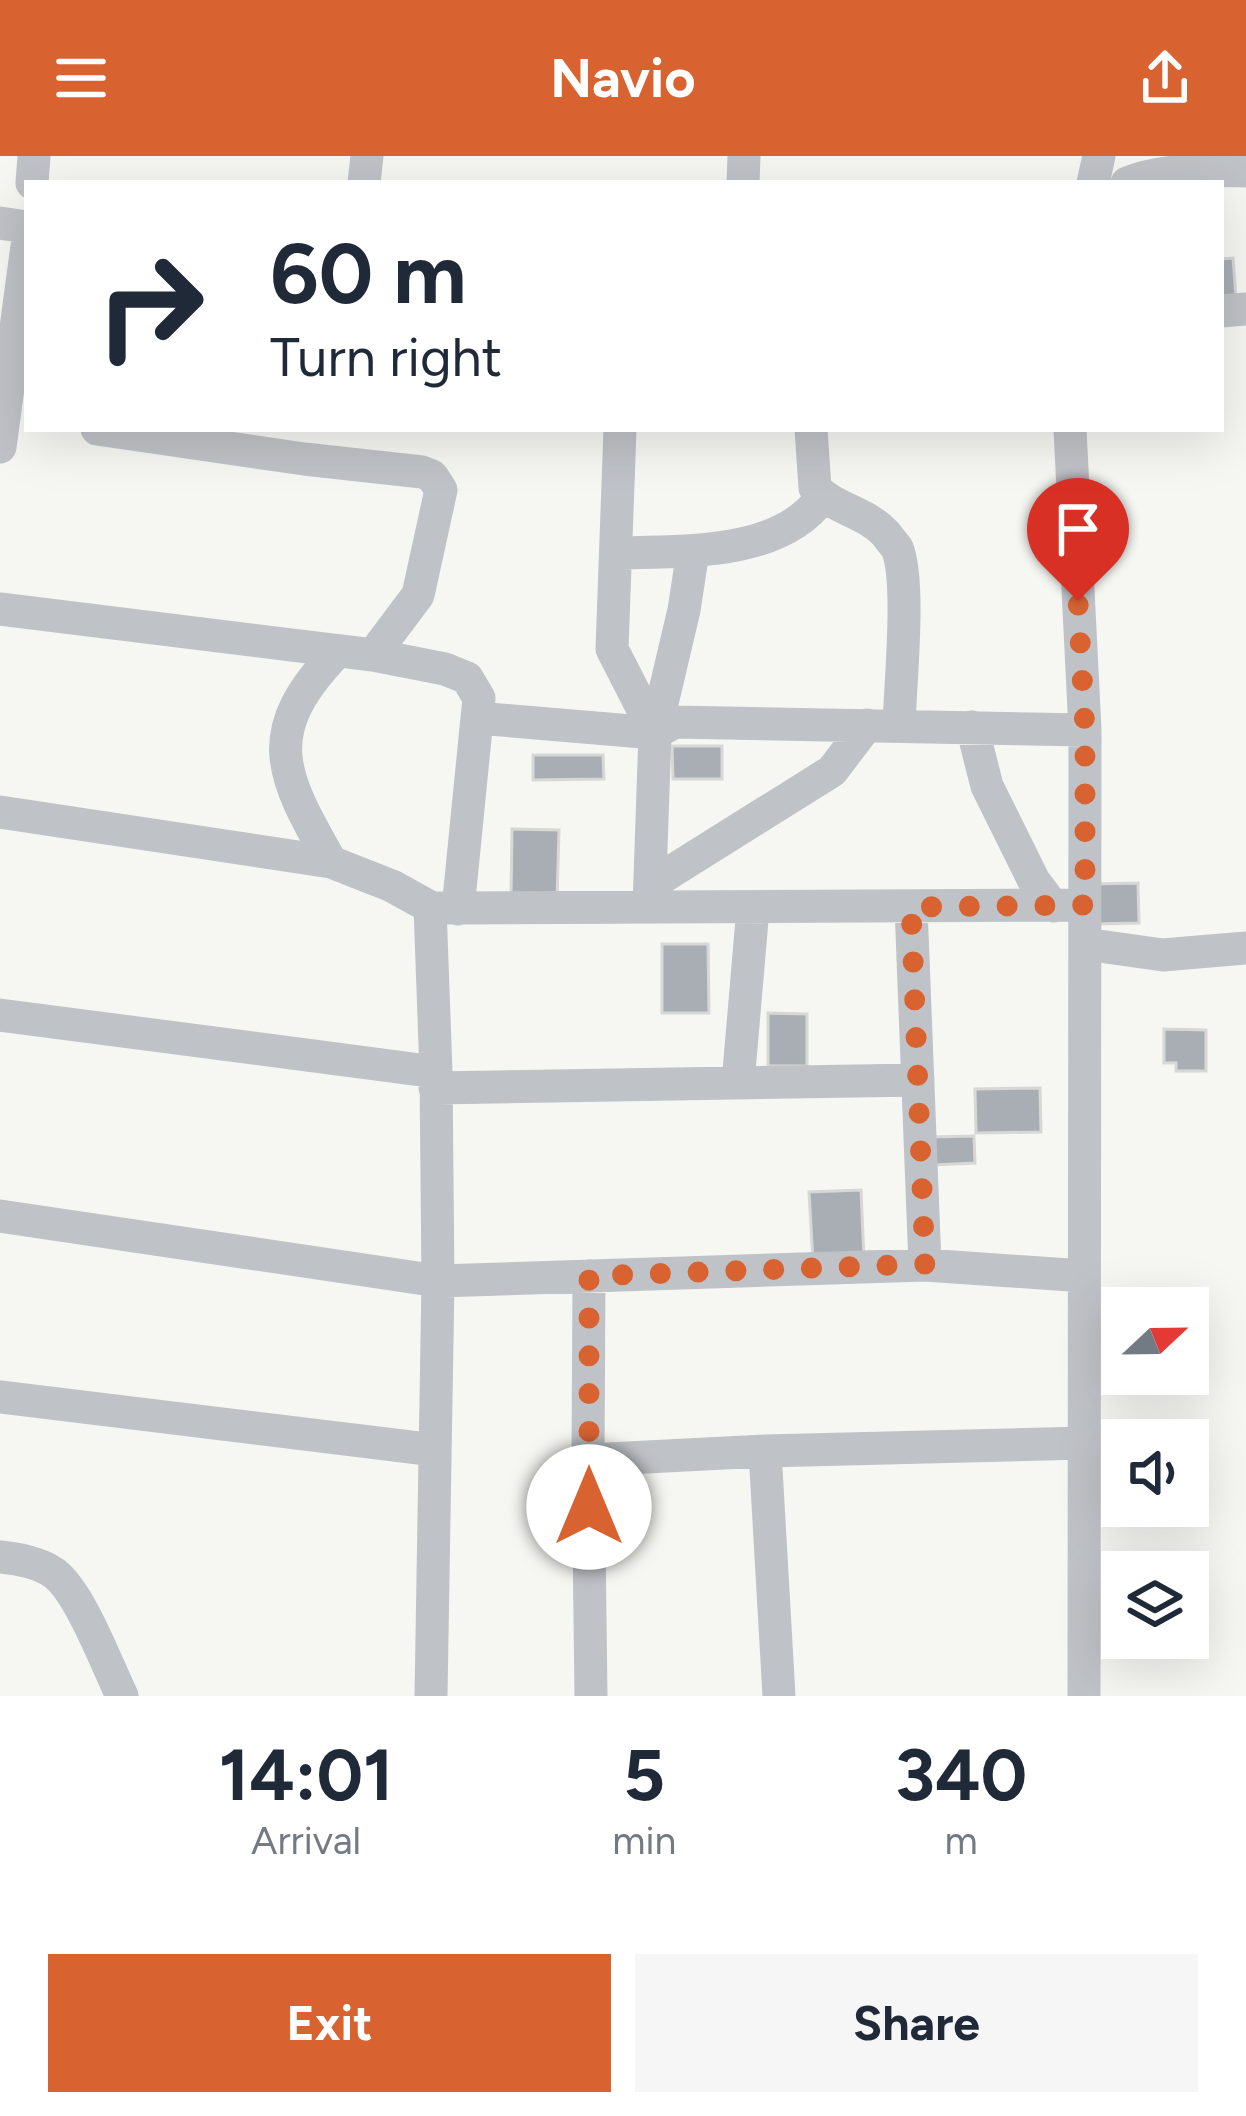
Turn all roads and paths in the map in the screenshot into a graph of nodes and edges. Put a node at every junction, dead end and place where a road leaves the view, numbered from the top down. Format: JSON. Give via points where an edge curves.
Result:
{"nodes":[{"id":1,"x":1246,"y":171,"type":"edge"},
{"id":2,"x":1134,"y":180,"type":"edge"},
{"id":3,"x":24,"y":274,"type":"edge"},
{"id":4,"x":8,"y":424,"type":"edge"},
{"id":5,"x":139,"y":432,"type":"edge"},
{"id":6,"x":620,"y":432,"type":"edge"},
{"id":7,"x":811,"y":432,"type":"edge"},
{"id":8,"x":1070,"y":432,"type":"edge"},
{"id":9,"x":306,"y":444,"type":"edge"},
{"id":10,"x":822,"y":496,"type":"junction"},
{"id":11,"x":693,"y":551,"type":"junction"},
{"id":12,"x":618,"y":553,"type":"junction"},
{"id":13,"x":0,"y":608,"type":"edge"},
{"id":14,"x":338,"y":651,"type":"junction"},
{"id":15,"x":373,"y":655,"type":"junction"},
{"id":16,"x":477,"y":718,"type":"junction"},
{"id":17,"x":883,"y":726,"type":"junction"},
{"id":18,"x":972,"y":728,"type":"junction"},
{"id":19,"x":1085,"y":730,"type":"junction"},
{"id":20,"x":655,"y":733,"type":"junction"},
{"id":21,"x":0,"y":812,"type":"edge"},
{"id":22,"x":332,"y":862,"type":"junction"},
{"id":23,"x":650,"y":896,"type":"junction"},
{"id":24,"x":1069,"y":905,"type":"junction"},
{"id":25,"x":911,"y":907,"type":"junction"},
{"id":26,"x":444,"y":908,"type":"junction"},
{"id":27,"x":753,"y":908,"type":"junction"},
{"id":28,"x":1085,"y":944,"type":"junction"},
{"id":29,"x":1246,"y":949,"type":"edge"},
{"id":30,"x":0,"y":1015,"type":"edge"},
{"id":31,"x":436,"y":1080,"type":"junction"},
{"id":32,"x":917,"y":1080,"type":"junction"},
{"id":33,"x":738,"y":1083,"type":"junction"},
{"id":34,"x":0,"y":1216,"type":"edge"},
{"id":35,"x":925,"y":1264,"type":"junction"},
{"id":36,"x":589,"y":1276,"type":"junction"},
{"id":37,"x":1084,"y":1276,"type":"junction"},
{"id":38,"x":438,"y":1281,"type":"junction"},
{"id":39,"x":0,"y":1396,"type":"edge"},
{"id":40,"x":1084,"y":1443,"type":"junction"},
{"id":41,"x":435,"y":1450,"type":"junction"},
{"id":42,"x":765,"y":1451,"type":"junction"},
{"id":43,"x":588,"y":1460,"type":"junction"},
{"id":44,"x":0,"y":1557,"type":"edge"},
{"id":45,"x":122,"y":1696,"type":"edge"},
{"id":46,"x":431,"y":1696,"type":"edge"},
{"id":47,"x":591,"y":1696,"type":"edge"},
{"id":48,"x":779,"y":1696,"type":"edge"},
{"id":49,"x":1084,"y":1696,"type":"edge"}],
"edges":[{"from":1,"to":2,"type":"street"},
{"from":3,"to":4,"type":"street"},
{"from":5,"to":9,"type":"street"},
{"from":6,"to":12,"type":"street"},
{"from":7,"to":10,"type":"street"},
{"from":8,"to":19,"type":"street"},
{"from":9,"to":15,"type":"street","via":[[422,472],[441,490],[418,595]]},
{"from":10,"to":11,"type":"street","via":[[810,514],[781,530]]},
{"from":10,"to":17,"type":"street","via":[[872,521],[896,548],[904,579]]},
{"from":11,"to":12,"type":"street"},
{"from":11,"to":20,"type":"street"},
{"from":12,"to":20,"type":"street","via":[[612,649]]},
{"from":13,"to":14,"type":"street"},
{"from":14,"to":15,"type":"street"},
{"from":14,"to":22,"type":"street","via":[[312,678],[285,736],[287,771]]},
{"from":15,"to":16,"type":"street","via":[[467,678],[479,698]]},
{"from":16,"to":20,"type":"street"},
{"from":16,"to":26,"type":"street"},
{"from":17,"to":18,"type":"street"},
{"from":17,"to":20,"type":"street","via":[[675,722]]},
{"from":17,"to":23,"type":"street","via":[[832,771]]},
{"from":18,"to":19,"type":"street"},
{"from":18,"to":24,"type":"street","via":[[987,786],[1034,880]]},
{"from":19,"to":24,"type":"street"},
{"from":20,"to":23,"type":"street"},
{"from":21,"to":22,"type":"street"},
{"from":22,"to":26,"type":"street"},
{"from":23,"to":26,"type":"street"},
{"from":23,"to":27,"type":"street"},
{"from":24,"to":25,"type":"street"},
{"from":24,"to":28,"type":"street"},
{"from":25,"to":27,"type":"street"},
{"from":25,"to":32,"type":"street"},
{"from":26,"to":31,"type":"street"},
{"from":27,"to":33,"type":"street"},
{"from":28,"to":29,"type":"street","via":[[1163,955]]},
{"from":28,"to":37,"type":"street"},
{"from":30,"to":31,"type":"street"},
{"from":31,"to":33,"type":"street"},
{"from":31,"to":38,"type":"street"},
{"from":32,"to":33,"type":"street"},
{"from":32,"to":35,"type":"street"},
{"from":34,"to":38,"type":"street"},
{"from":35,"to":36,"type":"street"},
{"from":35,"to":37,"type":"street"},
{"from":36,"to":38,"type":"street"},
{"from":36,"to":43,"type":"street"},
{"from":37,"to":40,"type":"street"},
{"from":38,"to":41,"type":"street"},
{"from":39,"to":41,"type":"street"},
{"from":40,"to":42,"type":"street"},
{"from":40,"to":49,"type":"street"},
{"from":41,"to":46,"type":"street"},
{"from":42,"to":43,"type":"street"},
{"from":42,"to":48,"type":"street"},
{"from":43,"to":47,"type":"street"},
{"from":44,"to":45,"type":"street","via":[[26,1560],[70,1589]]}]}
